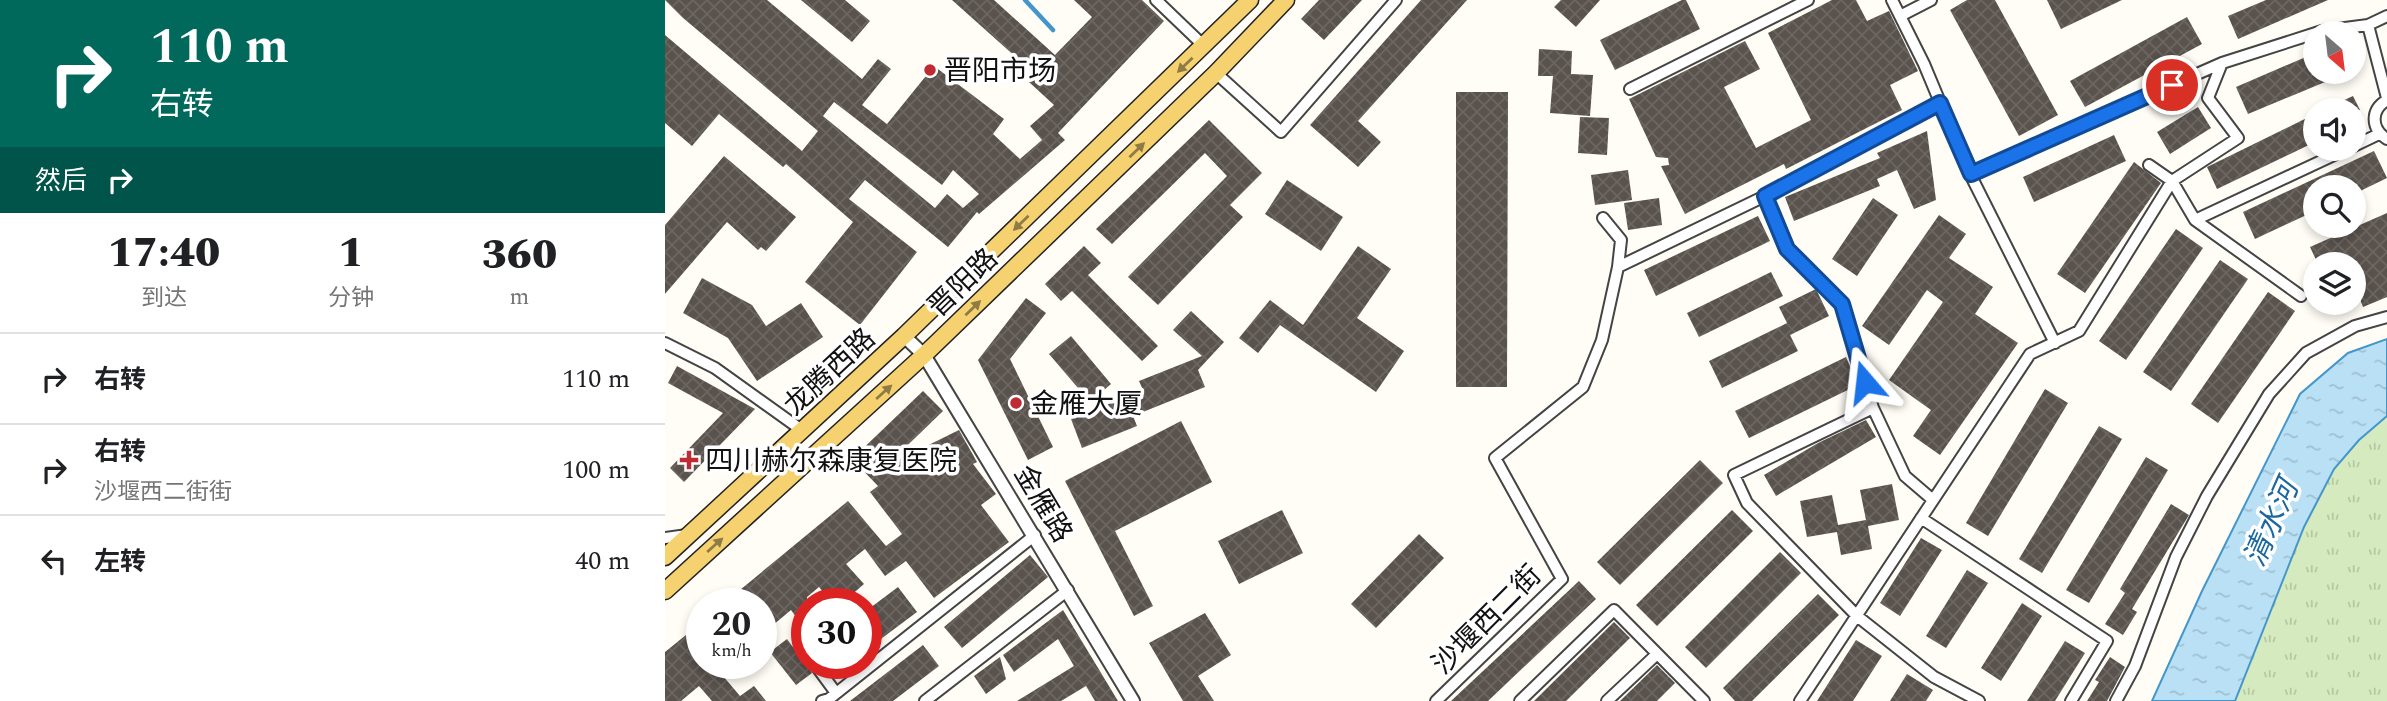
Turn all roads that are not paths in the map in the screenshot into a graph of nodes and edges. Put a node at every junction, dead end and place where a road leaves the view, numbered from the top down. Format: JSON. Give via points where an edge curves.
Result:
{"nodes":[{"id":1,"x":1156,"y":0,"type":"edge"},
{"id":2,"x":1251,"y":0,"type":"edge"},
{"id":3,"x":1286,"y":0,"type":"edge"},
{"id":4,"x":1396,"y":0,"type":"edge"},
{"id":5,"x":1808,"y":0,"type":"edge"},
{"id":6,"x":1892,"y":0,"type":"edge"},
{"id":7,"x":1931,"y":0,"type":"edge"},
{"id":8,"x":1900,"y":16,"type":"junction"},
{"id":9,"x":2387,"y":16,"type":"edge"},
{"id":10,"x":2368,"y":25,"type":"junction"},
{"id":11,"x":1205,"y":46,"type":"junction"},
{"id":12,"x":2222,"y":63,"type":"junction"},
{"id":13,"x":1216,"y":73,"type":"junction"},
{"id":14,"x":1630,"y":89,"type":"dead end"},
{"id":15,"x":2387,"y":99,"type":"edge"},
{"id":16,"x":1940,"y":103,"type":"junction"},
{"id":17,"x":2383,"y":136,"type":"edge"},
{"id":18,"x":2366,"y":142,"type":"edge"},
{"id":19,"x":2321,"y":161,"type":"edge"},
{"id":20,"x":2149,"y":165,"type":"dead end"},
{"id":21,"x":1971,"y":174,"type":"junction"},
{"id":22,"x":2172,"y":181,"type":"junction"},
{"id":23,"x":1765,"y":196,"type":"junction"},
{"id":24,"x":1603,"y":218,"type":"dead end"},
{"id":25,"x":2195,"y":220,"type":"junction"},
{"id":26,"x":1618,"y":267,"type":"junction"},
{"id":27,"x":2301,"y":296,"type":"dead end"},
{"id":28,"x":2387,"y":317,"type":"edge"},
{"id":29,"x":904,"y":336,"type":"junction"},
{"id":30,"x":665,"y":343,"type":"edge"},
{"id":31,"x":2055,"y":343,"type":"junction"},
{"id":32,"x":924,"y":355,"type":"junction"},
{"id":33,"x":1873,"y":408,"type":"junction"},
{"id":34,"x":803,"y":431,"type":"junction"},
{"id":35,"x":1933,"y":500,"type":"junction"},
{"id":36,"x":1921,"y":518,"type":"junction"},
{"id":37,"x":689,"y":535,"type":"junction"},
{"id":38,"x":1035,"y":535,"type":"junction"},
{"id":39,"x":665,"y":538,"type":"edge"},
{"id":40,"x":665,"y":557,"type":"edge"},
{"id":41,"x":1068,"y":590,"type":"junction"},
{"id":42,"x":665,"y":591,"type":"edge"},
{"id":43,"x":1857,"y":616,"type":"junction"},
{"id":44,"x":1657,"y":654,"type":"junction"},
{"id":45,"x":826,"y":679,"type":"edge"},
{"id":46,"x":836,"y":693,"type":"junction"},
{"id":47,"x":823,"y":701,"type":"edge"},
{"id":48,"x":925,"y":701,"type":"edge"},
{"id":49,"x":1133,"y":701,"type":"edge"},
{"id":50,"x":1436,"y":701,"type":"edge"},
{"id":51,"x":1520,"y":701,"type":"edge"},
{"id":52,"x":1607,"y":701,"type":"edge"},
{"id":53,"x":1704,"y":701,"type":"edge"},
{"id":54,"x":1800,"y":701,"type":"edge"},
{"id":55,"x":1979,"y":701,"type":"edge"},
{"id":56,"x":2071,"y":701,"type":"edge"},
{"id":57,"x":2116,"y":701,"type":"edge"}],
"edges":[{"from":1,"to":11,"type":"street"},
{"from":2,"to":11,"type":"main road","name":"晋阳路"},
{"from":3,"to":13,"type":"main road","name":"晋阳路"},
{"from":4,"to":13,"type":"street","via":[[1281,132]]},
{"from":5,"to":14,"type":"street"},
{"from":6,"to":8,"type":"street"},
{"from":7,"to":8,"type":"street"},
{"from":8,"to":16,"type":"street"},
{"from":9,"to":10,"type":"street"},
{"from":10,"to":12,"type":"street","via":[[2322,31]]},
{"from":10,"to":15,"type":"street"},
{"from":11,"to":29,"type":"main road","name":"晋阳路","one_way":true},
{"from":12,"to":21,"type":"street"},
{"from":12,"to":22,"type":"street","via":[[2209,98],[2238,138]]},
{"from":32,"to":13,"type":"main road","name":"晋阳路","one_way":true},
{"from":15,"to":17,"type":"street","via":[[2374,121]]},
{"from":16,"to":21,"type":"street"},
{"from":16,"to":23,"type":"street"},
{"from":17,"to":18,"type":"street"},
{"from":19,"to":25,"type":"street"},
{"from":20,"to":22,"type":"street"},
{"from":21,"to":31,"type":"street"},
{"from":22,"to":25,"type":"street"},
{"from":22,"to":31,"type":"street","via":[[2079,331]]},
{"from":23,"to":26,"type":"street"},
{"from":23,"to":33,"type":"street","via":[[1787,249],[1842,304]]},
{"from":24,"to":26,"type":"street","name":"沙堰西二街","via":[[1621,240]]},
{"from":25,"to":27,"type":"street"},
{"from":26,"to":50,"type":"street","name":"沙堰西二街","via":[[1602,340],[1583,387],[1495,458],[1562,579]]},
{"from":28,"to":57,"type":"street","via":[[2355,326],[2306,353],[2269,394],[2176,557],[2135,666]]},
{"from":29,"to":32,"type":"street","name":"金雁路"},
{"from":29,"to":34,"type":"main road","name":"龙腾西路"},
{"from":30,"to":34,"type":"street","via":[[715,369]]},
{"from":31,"to":35,"type":"street","via":[[2030,354]]},
{"from":32,"to":38,"type":"street","name":"金雁路"},
{"from":42,"to":32,"type":"main road","name":"晋阳路","one_way":true},
{"from":33,"to":35,"type":"street","via":[[1905,476]]},
{"from":33,"to":43,"type":"street","via":[[1734,475],[1747,503]]},
{"from":34,"to":37,"type":"main road","name":"龙腾西路"},
{"from":35,"to":36,"type":"street"},
{"from":36,"to":43,"type":"street"},
{"from":36,"to":56,"type":"street","via":[[2107,641]]},
{"from":37,"to":39,"type":"street"},
{"from":37,"to":40,"type":"main road","name":"龙腾西路"},
{"from":38,"to":41,"type":"street","name":"金雁路"},
{"from":38,"to":46,"type":"street"},
{"from":41,"to":48,"type":"street"},
{"from":41,"to":49,"type":"street","name":"金雁路"},
{"from":43,"to":54,"type":"street"},
{"from":43,"to":55,"type":"street","via":[[1934,677]]},
{"from":44,"to":51,"type":"street","via":[[1614,610]]},
{"from":44,"to":52,"type":"street"},
{"from":44,"to":53,"type":"street"},
{"from":45,"to":46,"type":"street"},
{"from":46,"to":47,"type":"street"}]}
